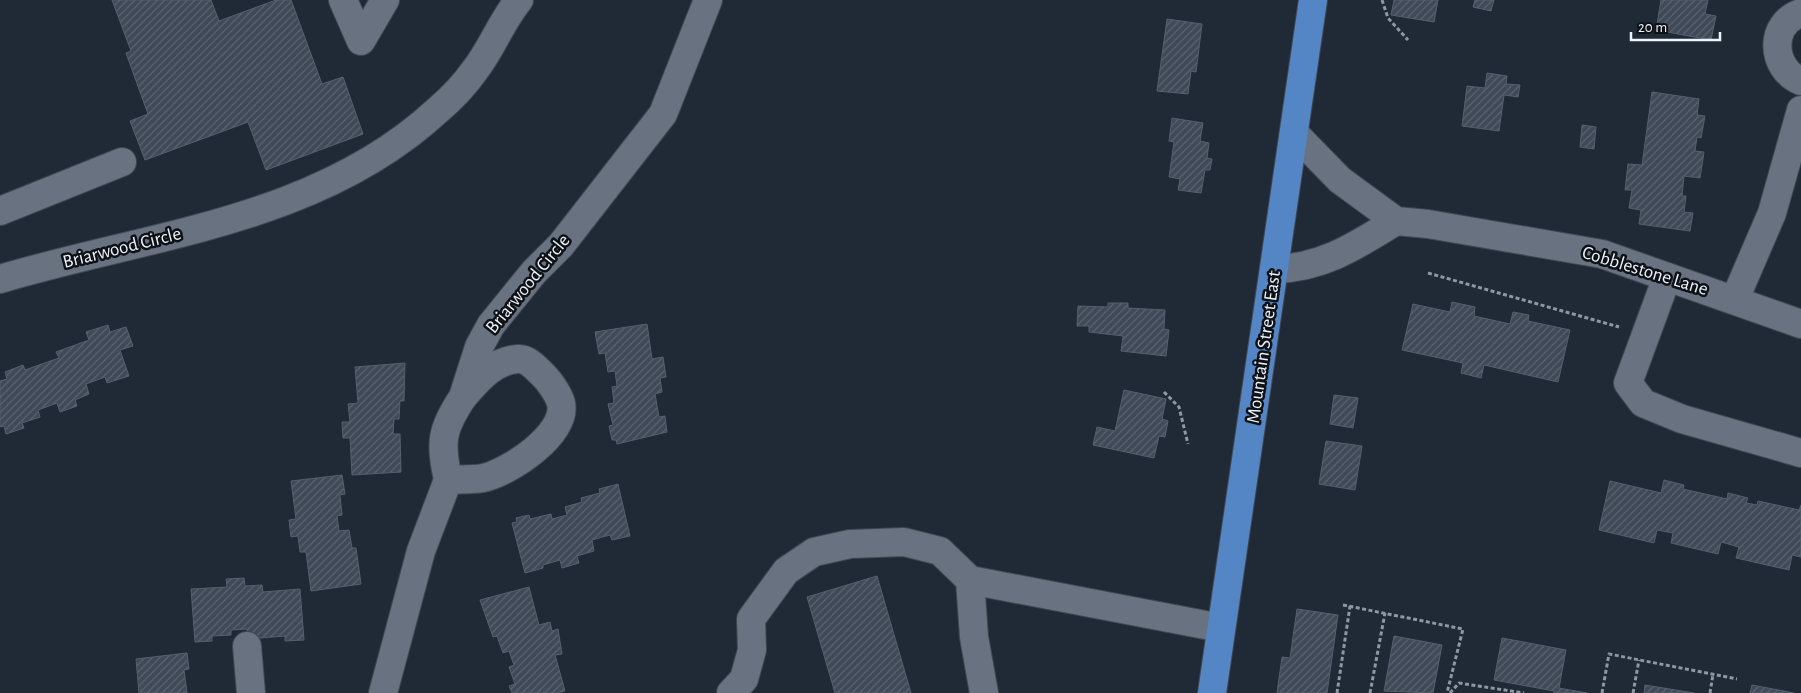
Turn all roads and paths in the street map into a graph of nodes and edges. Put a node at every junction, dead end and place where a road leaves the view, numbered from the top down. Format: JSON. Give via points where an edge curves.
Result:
{"nodes":[{"id":1,"x":343,"y":0,"type":"edge"},
{"id":2,"x":385,"y":0,"type":"edge"},
{"id":3,"x":519,"y":0,"type":"edge"},
{"id":4,"x":708,"y":0,"type":"edge"},
{"id":5,"x":1313,"y":0,"type":"edge"},
{"id":6,"x":1382,"y":0,"type":"edge"},
{"id":7,"x":1801,"y":13,"type":"edge"},
{"id":8,"x":1408,"y":40,"type":"dead end"},
{"id":9,"x":1801,"y":81,"type":"edge"},
{"id":10,"x":1801,"y":110,"type":"edge"},
{"id":11,"x":1294,"y":133,"type":"junction"},
{"id":12,"x":122,"y":162,"type":"dead end"},
{"id":13,"x":0,"y":211,"type":"edge"},
{"id":14,"x":1396,"y":221,"type":"junction"},
{"id":15,"x":1275,"y":269,"type":"junction"},
{"id":16,"x":1428,"y":273,"type":"dead end"},
{"id":17,"x":1667,"y":276,"type":"junction"},
{"id":18,"x":0,"y":279,"type":"edge"},
{"id":19,"x":1735,"y":299,"type":"junction"},
{"id":20,"x":1801,"y":324,"type":"edge"},
{"id":21,"x":1646,"y":334,"type":"junction"},
{"id":22,"x":1164,"y":392,"type":"dead end"},
{"id":23,"x":463,"y":397,"type":"junction"},
{"id":24,"x":1188,"y":444,"type":"dead end"},
{"id":25,"x":1801,"y":452,"type":"edge"},
{"id":26,"x":448,"y":480,"type":"junction"},
{"id":27,"x":970,"y":580,"type":"junction"},
{"id":28,"x":1343,"y":605,"type":"dead end"},
{"id":29,"x":1350,"y":606,"type":"junction"},
{"id":30,"x":1385,"y":613,"type":"junction"},
{"id":31,"x":1221,"y":628,"type":"junction"},
{"id":32,"x":247,"y":646,"type":"dead end"},
{"id":33,"x":1640,"y":660,"type":"junction"},
{"id":34,"x":1713,"y":674,"type":"junction"},
{"id":35,"x":1737,"y":678,"type":"dead end"},
{"id":36,"x":743,"y":688,"type":"edge"},
{"id":37,"x":251,"y":693,"type":"edge"},
{"id":38,"x":383,"y":693,"type":"edge"},
{"id":39,"x":984,"y":693,"type":"edge"},
{"id":40,"x":1212,"y":693,"type":"edge"},
{"id":41,"x":1337,"y":693,"type":"edge"},
{"id":42,"x":1370,"y":693,"type":"edge"},
{"id":43,"x":1449,"y":693,"type":"edge"},
{"id":44,"x":1524,"y":693,"type":"edge"},
{"id":45,"x":1602,"y":693,"type":"edge"},
{"id":46,"x":1633,"y":693,"type":"edge"},
{"id":47,"x":1710,"y":693,"type":"edge"}],
"edges":[{"from":1,"to":2,"type":"street","via":[[361,41]]},
{"from":3,"to":18,"type":"street","name":"Briarwood Circle","via":[[506,15],[475,70],[440,108],[383,153],[343,176],[309,193],[208,227]]},
{"from":4,"to":23,"type":"street","name":"Briarwood Circle","via":[[663,114],[561,245],[534,272],[491,325],[479,347]]},
{"from":5,"to":11,"type":"main road","name":"Mountain Street East"},
{"from":6,"to":8,"type":"path","via":[[1388,18]]},
{"from":7,"to":9,"type":"street","via":[[1785,24],[1776,44],[1781,66]]},
{"from":10,"to":19,"type":"street","via":[[1772,213]]},
{"from":11,"to":14,"type":"street","via":[[1340,180]]},
{"from":11,"to":15,"type":"main road","name":"Mountain Street East"},
{"from":12,"to":13,"type":"street"},
{"from":14,"to":15,"type":"street","via":[[1337,255],[1298,269]]},
{"from":14,"to":17,"type":"street","name":"Cobblestone Lane","via":[[1602,254]]},
{"from":15,"to":31,"type":"main road","name":"Mountain Street East"},
{"from":16,"to":21,"type":"path"},
{"from":17,"to":19,"type":"street","name":"Cobblestone Lane"},
{"from":17,"to":21,"type":"street"},
{"from":19,"to":20,"type":"street","name":"Cobblestone Lane"},
{"from":21,"to":25,"type":"street","via":[[1628,383],[1643,403],[1682,419]]},
{"from":22,"to":24,"type":"path","via":[[1180,407]]},
{"from":23,"to":26,"type":"street","via":[[444,433],[442,448]]},
{"from":23,"to":26,"type":"street","name":"Briarwood Circle","via":[[488,371],[518,358],[528,361],[546,378],[561,404],[559,420],[548,436],[522,461],[508,469],[483,478]]},
{"from":26,"to":38,"type":"street","via":[[421,551]]},
{"from":27,"to":31,"type":"street"},
{"from":27,"to":36,"type":"street","via":[[940,551],[904,542],[850,544],[814,552],[786,571],[751,619],[752,650]]},
{"from":27,"to":39,"type":"street","via":[[974,637]]},
{"from":28,"to":29,"type":"path"},
{"from":29,"to":30,"type":"path"},
{"from":29,"to":41,"type":"path"},
{"from":30,"to":42,"type":"path"},
{"from":30,"to":43,"type":"path","via":[[1463,629]]},
{"from":31,"to":40,"type":"main road","name":"Mountain Street East"},
{"from":32,"to":37,"type":"street"},
{"from":33,"to":34,"type":"path"},
{"from":33,"to":45,"type":"path","via":[[1609,654]]},
{"from":33,"to":46,"type":"path"},
{"from":34,"to":35,"type":"path"},
{"from":34,"to":47,"type":"path"},
{"from":43,"to":44,"type":"path","via":[[1459,683]]}]}
